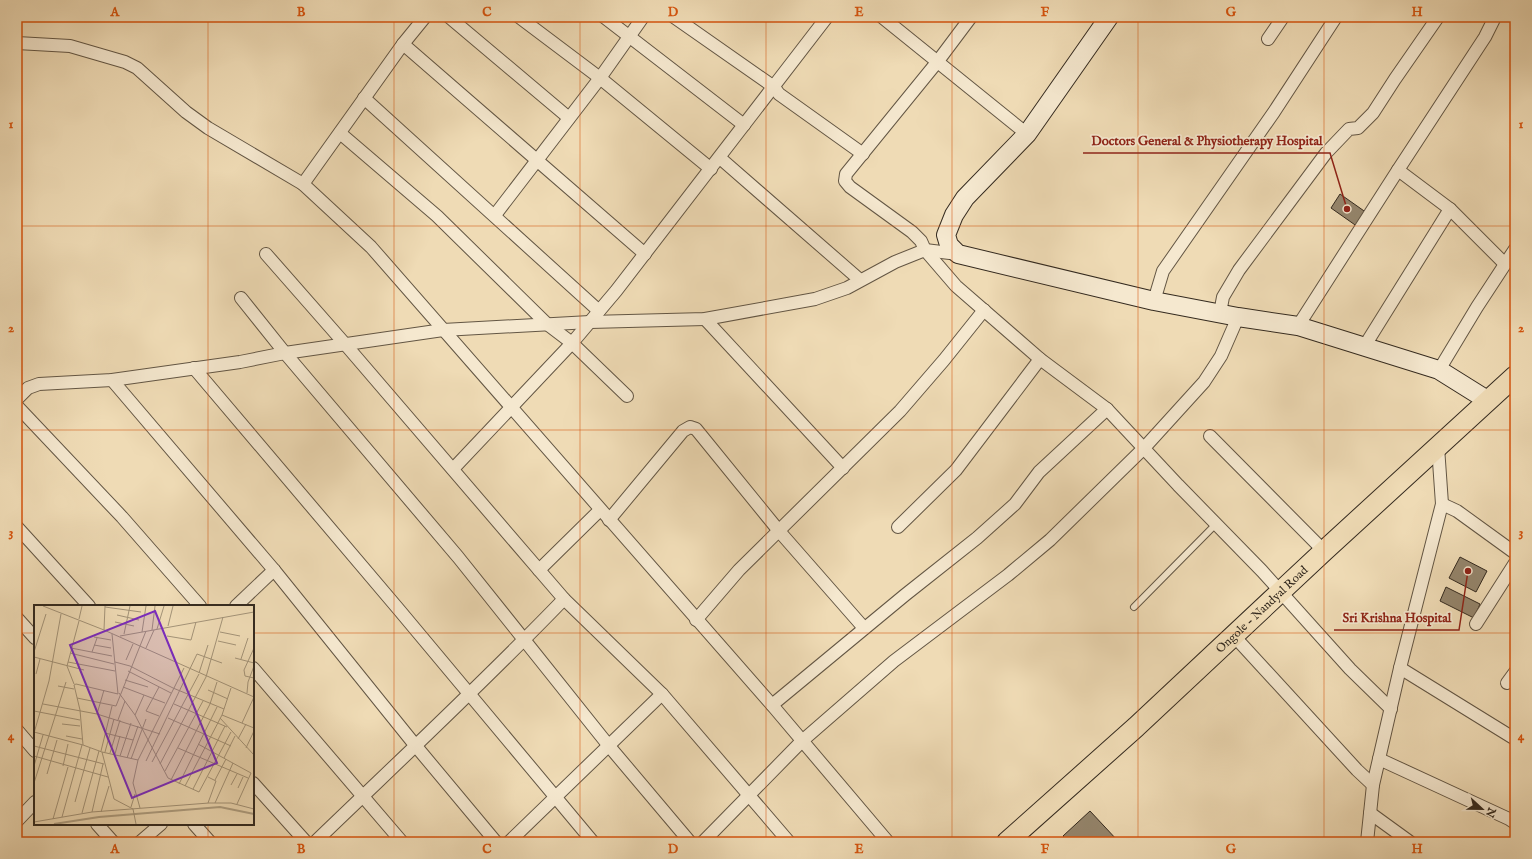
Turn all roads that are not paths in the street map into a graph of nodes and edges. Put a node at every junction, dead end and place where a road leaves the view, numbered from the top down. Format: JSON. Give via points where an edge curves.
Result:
{"nodes":[{"id":1,"x":425,"y":17,"type":"edge"},
{"id":2,"x":449,"y":17,"type":"edge"},
{"id":3,"x":519,"y":17,"type":"edge"},
{"id":4,"x":604,"y":17,"type":"edge"},
{"id":5,"x":643,"y":17,"type":"edge"},
{"id":6,"x":674,"y":17,"type":"edge"},
{"id":7,"x":827,"y":17,"type":"edge"},
{"id":8,"x":882,"y":17,"type":"edge"},
{"id":9,"x":971,"y":17,"type":"edge"},
{"id":10,"x":1110,"y":17,"type":"edge"},
{"id":11,"x":1283,"y":17,"type":"edge"},
{"id":12,"x":1336,"y":17,"type":"edge"},
{"id":13,"x":1438,"y":17,"type":"edge"},
{"id":14,"x":1495,"y":17,"type":"edge"},
{"id":15,"x":629,"y":36,"type":"junction"},
{"id":16,"x":1268,"y":39,"type":"dead end"},
{"id":17,"x":18,"y":41,"type":"edge"},
{"id":18,"x":403,"y":44,"type":"junction"},
{"id":19,"x":938,"y":61,"type":"junction"},
{"id":20,"x":600,"y":78,"type":"junction"},
{"id":21,"x":774,"y":87,"type":"junction"},
{"id":22,"x":364,"y":98,"type":"junction"},
{"id":23,"x":569,"y":118,"type":"junction"},
{"id":24,"x":744,"y":125,"type":"junction"},
{"id":25,"x":340,"y":133,"type":"junction"},
{"id":26,"x":1027,"y":134,"type":"junction"},
{"id":27,"x":863,"y":154,"type":"junction"},
{"id":28,"x":720,"y":158,"type":"junction"},
{"id":29,"x":536,"y":159,"type":"junction"},
{"id":30,"x":711,"y":169,"type":"junction"},
{"id":31,"x":1398,"y":170,"type":"junction"},
{"id":32,"x":303,"y":184,"type":"junction"},
{"id":33,"x":1450,"y":210,"type":"junction"},
{"id":34,"x":494,"y":215,"type":"junction"},
{"id":35,"x":1515,"y":249,"type":"edge"},
{"id":36,"x":925,"y":250,"type":"junction"},
{"id":37,"x":266,"y":254,"type":"dead end"},
{"id":38,"x":645,"y":254,"type":"junction"},
{"id":39,"x":958,"y":254,"type":"junction"},
{"id":40,"x":1505,"y":264,"type":"junction"},
{"id":41,"x":860,"y":280,"type":"junction"},
{"id":42,"x":241,"y":298,"type":"dead end"},
{"id":43,"x":1154,"y":300,"type":"junction"},
{"id":44,"x":984,"y":310,"type":"junction"},
{"id":45,"x":599,"y":311,"type":"junction"},
{"id":46,"x":1220,"y":313,"type":"junction"},
{"id":47,"x":1238,"y":317,"type":"junction"},
{"id":48,"x":704,"y":318,"type":"junction"},
{"id":49,"x":590,"y":322,"type":"junction"},
{"id":50,"x":547,"y":324,"type":"junction"},
{"id":51,"x":1298,"y":326,"type":"junction"},
{"id":52,"x":444,"y":330,"type":"junction"},
{"id":53,"x":572,"y":343,"type":"junction"},
{"id":54,"x":346,"y":344,"type":"junction"},
{"id":55,"x":1364,"y":347,"type":"junction"},
{"id":56,"x":285,"y":353,"type":"junction"},
{"id":57,"x":1040,"y":359,"type":"junction"},
{"id":58,"x":194,"y":368,"type":"junction"},
{"id":59,"x":1439,"y":370,"type":"junction"},
{"id":60,"x":1515,"y":376,"type":"edge"},
{"id":61,"x":112,"y":380,"type":"junction"},
{"id":62,"x":627,"y":396,"type":"dead end"},
{"id":63,"x":17,"y":399,"type":"edge"},
{"id":64,"x":1487,"y":400,"type":"junction"},
{"id":65,"x":17,"y":406,"type":"edge"},
{"id":66,"x":511,"y":408,"type":"junction"},
{"id":67,"x":1107,"y":409,"type":"junction"},
{"id":68,"x":1210,"y":436,"type":"dead end"},
{"id":69,"x":1438,"y":447,"type":"junction"},
{"id":70,"x":1144,"y":448,"type":"junction"},
{"id":71,"x":843,"y":468,"type":"junction"},
{"id":72,"x":453,"y":469,"type":"junction"},
{"id":73,"x":1442,"y":504,"type":"junction"},
{"id":74,"x":600,"y":510,"type":"junction"},
{"id":75,"x":609,"y":520,"type":"junction"},
{"id":76,"x":1216,"y":524,"type":"junction"},
{"id":77,"x":17,"y":527,"type":"edge"},
{"id":78,"x":898,"y":527,"type":"dead end"},
{"id":79,"x":780,"y":531,"type":"junction"},
{"id":80,"x":1324,"y":551,"type":"junction"},
{"id":81,"x":1515,"y":553,"type":"edge"},
{"id":82,"x":1515,"y":563,"type":"edge"},
{"id":83,"x":274,"y":570,"type":"junction"},
{"id":84,"x":539,"y":570,"type":"junction"},
{"id":85,"x":1280,"y":592,"type":"junction"},
{"id":86,"x":564,"y":598,"type":"junction"},
{"id":87,"x":88,"y":605,"type":"edge"},
{"id":88,"x":199,"y":605,"type":"edge"},
{"id":89,"x":237,"y":605,"type":"edge"},
{"id":90,"x":1134,"y":607,"type":"dead end"},
{"id":91,"x":17,"y":618,"type":"edge"},
{"id":92,"x":696,"y":620,"type":"junction"},
{"id":93,"x":1476,"y":624,"type":"dead end"},
{"id":94,"x":864,"y":628,"type":"junction"},
{"id":95,"x":1234,"y":636,"type":"junction"},
{"id":96,"x":34,"y":637,"type":"edge"},
{"id":97,"x":524,"y":640,"type":"junction"},
{"id":98,"x":1400,"y":668,"type":"junction"},
{"id":99,"x":254,"y":669,"type":"edge"},
{"id":100,"x":1515,"y":672,"type":"edge"},
{"id":101,"x":1507,"y":683,"type":"dead end"},
{"id":102,"x":470,"y":694,"type":"junction"},
{"id":103,"x":662,"y":694,"type":"junction"},
{"id":104,"x":772,"y":705,"type":"junction"},
{"id":105,"x":1391,"y":709,"type":"junction"},
{"id":106,"x":17,"y":730,"type":"edge"},
{"id":107,"x":1515,"y":740,"type":"edge"},
{"id":108,"x":802,"y":741,"type":"junction"},
{"id":109,"x":415,"y":745,"type":"junction"},
{"id":110,"x":609,"y":746,"type":"junction"},
{"id":111,"x":34,"y":750,"type":"edge"},
{"id":112,"x":1380,"y":759,"type":"junction"},
{"id":113,"x":254,"y":785,"type":"edge"},
{"id":114,"x":1373,"y":785,"type":"junction"},
{"id":115,"x":749,"y":795,"type":"junction"},
{"id":116,"x":362,"y":797,"type":"junction"},
{"id":117,"x":556,"y":798,"type":"junction"},
{"id":118,"x":34,"y":803,"type":"edge"},
{"id":119,"x":1370,"y":813,"type":"junction"},
{"id":120,"x":17,"y":821,"type":"edge"},
{"id":121,"x":1515,"y":823,"type":"edge"},
{"id":122,"x":98,"y":825,"type":"edge"},
{"id":123,"x":160,"y":825,"type":"edge"},
{"id":124,"x":195,"y":825,"type":"edge"},
{"id":125,"x":113,"y":842,"type":"edge"},
{"id":126,"x":140,"y":842,"type":"edge"},
{"id":127,"x":210,"y":842,"type":"edge"},
{"id":128,"x":306,"y":842,"type":"edge"},
{"id":129,"x":316,"y":842,"type":"edge"},
{"id":130,"x":402,"y":842,"type":"edge"},
{"id":131,"x":496,"y":842,"type":"edge"},
{"id":132,"x":509,"y":842,"type":"edge"},
{"id":133,"x":594,"y":842,"type":"edge"},
{"id":134,"x":690,"y":842,"type":"edge"},
{"id":135,"x":703,"y":842,"type":"edge"},
{"id":136,"x":789,"y":842,"type":"edge"},
{"id":137,"x":888,"y":842,"type":"edge"},
{"id":138,"x":1007,"y":842,"type":"edge"},
{"id":139,"x":1367,"y":842,"type":"edge"},
{"id":140,"x":1410,"y":842,"type":"edge"}],
"edges":[{"from":1,"to":18,"type":"street"},
{"from":2,"to":23,"type":"street"},
{"from":3,"to":20,"type":"street"},
{"from":4,"to":15,"type":"street"},
{"from":5,"to":15,"type":"street"},
{"from":6,"to":21,"type":"street"},
{"from":7,"to":21,"type":"street"},
{"from":8,"to":19,"type":"street"},
{"from":9,"to":19,"type":"street"},
{"from":10,"to":26,"type":"main road"},
{"from":11,"to":16,"type":"street"},
{"from":12,"to":43,"type":"street","via":[[1274,112],[1163,271]]},
{"from":13,"to":46,"type":"street","via":[[1373,113],[1358,128],[1349,129],[1326,153],[1239,270],[1223,297]]},
{"from":14,"to":31,"type":"street","via":[[1485,37]]},
{"from":15,"to":20,"type":"street"},
{"from":15,"to":24,"type":"street"},
{"from":17,"to":32,"type":"street","via":[[70,46],[137,68],[208,128]]},
{"from":18,"to":22,"type":"street"},
{"from":18,"to":29,"type":"street"},
{"from":19,"to":26,"type":"street"},
{"from":19,"to":27,"type":"street"},
{"from":20,"to":23,"type":"street"},
{"from":20,"to":30,"type":"street"},
{"from":21,"to":24,"type":"street"},
{"from":21,"to":27,"type":"street","via":[[779,94]]},
{"from":22,"to":25,"type":"street"},
{"from":22,"to":34,"type":"street"},
{"from":23,"to":29,"type":"street"},
{"from":24,"to":28,"type":"street"},
{"from":25,"to":32,"type":"street"},
{"from":25,"to":50,"type":"street","via":[[437,216]]},
{"from":26,"to":39,"type":"main road","via":[[966,198],[954,215],[946,235],[949,245]]},
{"from":27,"to":36,"type":"street","via":[[846,174],[845,181],[912,232],[921,241]]},
{"from":28,"to":30,"type":"street"},
{"from":28,"to":41,"type":"street"},
{"from":29,"to":34,"type":"street"},
{"from":29,"to":38,"type":"street"},
{"from":30,"to":38,"type":"street"},
{"from":31,"to":33,"type":"street"},
{"from":31,"to":51,"type":"street"},
{"from":32,"to":52,"type":"street","via":[[371,247]]},
{"from":33,"to":40,"type":"street"},
{"from":33,"to":55,"type":"street"},
{"from":34,"to":45,"type":"street"},
{"from":35,"to":40,"type":"street"},
{"from":36,"to":39,"type":"street"},
{"from":36,"to":41,"type":"street"},
{"from":36,"to":44,"type":"street","via":[[956,286]]},
{"from":37,"to":54,"type":"street"},
{"from":38,"to":45,"type":"street"},
{"from":39,"to":43,"type":"main road"},
{"from":40,"to":59,"type":"street"},
{"from":41,"to":48,"type":"street","via":[[847,288],[815,299]]},
{"from":42,"to":56,"type":"street"},
{"from":43,"to":46,"type":"main road"},
{"from":44,"to":57,"type":"street"},
{"from":44,"to":71,"type":"street","via":[[900,411]]},
{"from":45,"to":49,"type":"street"},
{"from":46,"to":47,"type":"main road"},
{"from":47,"to":51,"type":"main road"},
{"from":47,"to":70,"type":"street","via":[[1221,356],[1204,382]]},
{"from":48,"to":49,"type":"street"},
{"from":48,"to":71,"type":"street"},
{"from":49,"to":50,"type":"street"},
{"from":49,"to":53,"type":"street"},
{"from":50,"to":52,"type":"street"},
{"from":50,"to":53,"type":"street"},
{"from":51,"to":55,"type":"main road"},
{"from":52,"to":54,"type":"street"},
{"from":52,"to":66,"type":"street"},
{"from":53,"to":62,"type":"street"},
{"from":53,"to":66,"type":"street"},
{"from":54,"to":56,"type":"street"},
{"from":54,"to":72,"type":"street"},
{"from":55,"to":59,"type":"main road"},
{"from":56,"to":58,"type":"street"},
{"from":56,"to":97,"type":"street","via":[[458,557]]},
{"from":57,"to":67,"type":"street"},
{"from":57,"to":78,"type":"street","via":[[956,470]]},
{"from":58,"to":61,"type":"street"},
{"from":58,"to":102,"type":"street"},
{"from":59,"to":64,"type":"main road"},
{"from":60,"to":64,"type":"main road","name":"Ongole - Nandyal Road"},
{"from":61,"to":63,"type":"street","via":[[39,384],[28,388]]},
{"from":61,"to":83,"type":"street"},
{"from":64,"to":69,"type":"main road","name":"Ongole - Nandyal Road"},
{"from":65,"to":88,"type":"street","via":[[122,517]]},
{"from":66,"to":72,"type":"street"},
{"from":66,"to":74,"type":"street"},
{"from":67,"to":70,"type":"street"},
{"from":67,"to":94,"type":"street","via":[[1039,472],[1015,504],[983,533]]},
{"from":68,"to":80,"type":"street"},
{"from":69,"to":73,"type":"street"},
{"from":69,"to":80,"type":"main road","name":"Ongole - Nandyal Road"},
{"from":70,"to":76,"type":"street"},
{"from":70,"to":108,"type":"street","via":[[1050,540],[1008,576],[894,661]]},
{"from":71,"to":79,"type":"street"},
{"from":72,"to":84,"type":"street"},
{"from":73,"to":81,"type":"street","via":[[1457,511]]},
{"from":73,"to":98,"type":"street"},
{"from":74,"to":75,"type":"street"},
{"from":74,"to":84,"type":"street"},
{"from":75,"to":79,"type":"street","via":[[683,431],[690,427],[696,429]]},
{"from":75,"to":92,"type":"street"},
{"from":76,"to":85,"type":"street"},
{"from":76,"to":90,"type":"lane"},
{"from":77,"to":87,"type":"street"},
{"from":79,"to":92,"type":"street","via":[[739,570]]},
{"from":79,"to":94,"type":"street"},
{"from":80,"to":85,"type":"main road","name":"Ongole - Nandyal Road"},
{"from":82,"to":93,"type":"street"},
{"from":83,"to":89,"type":"street"},
{"from":83,"to":109,"type":"street"},
{"from":84,"to":86,"type":"street"},
{"from":85,"to":95,"type":"main road","name":"Ongole - Nandyal Road"},
{"from":85,"to":105,"type":"street","via":[[1350,669]]},
{"from":86,"to":97,"type":"street"},
{"from":86,"to":103,"type":"street"},
{"from":91,"to":96,"type":"street"},
{"from":92,"to":104,"type":"street"},
{"from":94,"to":104,"type":"street"},
{"from":95,"to":114,"type":"street"},
{"from":95,"to":138,"type":"main road","name":"Ongole - Nandyal Road"},
{"from":97,"to":102,"type":"street"},
{"from":97,"to":110,"type":"street"},
{"from":98,"to":105,"type":"street"},
{"from":98,"to":107,"type":"street"},
{"from":99,"to":116,"type":"street"},
{"from":100,"to":101,"type":"street"},
{"from":102,"to":109,"type":"street"},
{"from":102,"to":117,"type":"street"},
{"from":103,"to":110,"type":"street"},
{"from":103,"to":115,"type":"street"},
{"from":104,"to":108,"type":"street"},
{"from":105,"to":112,"type":"street"},
{"from":106,"to":111,"type":"street"},
{"from":108,"to":115,"type":"street"},
{"from":108,"to":137,"type":"street"},
{"from":109,"to":116,"type":"street"},
{"from":109,"to":131,"type":"street"},
{"from":110,"to":117,"type":"street"},
{"from":110,"to":134,"type":"street"},
{"from":112,"to":114,"type":"street"},
{"from":112,"to":121,"type":"street"},
{"from":113,"to":128,"type":"street"},
{"from":114,"to":119,"type":"street"},
{"from":115,"to":135,"type":"street"},
{"from":115,"to":136,"type":"street"},
{"from":116,"to":129,"type":"street"},
{"from":116,"to":130,"type":"street"},
{"from":117,"to":132,"type":"street"},
{"from":117,"to":133,"type":"street"},
{"from":118,"to":120,"type":"street"},
{"from":119,"to":139,"type":"street"},
{"from":119,"to":140,"type":"street"},
{"from":122,"to":125,"type":"street"},
{"from":123,"to":126,"type":"street"},
{"from":124,"to":127,"type":"street"}]}
